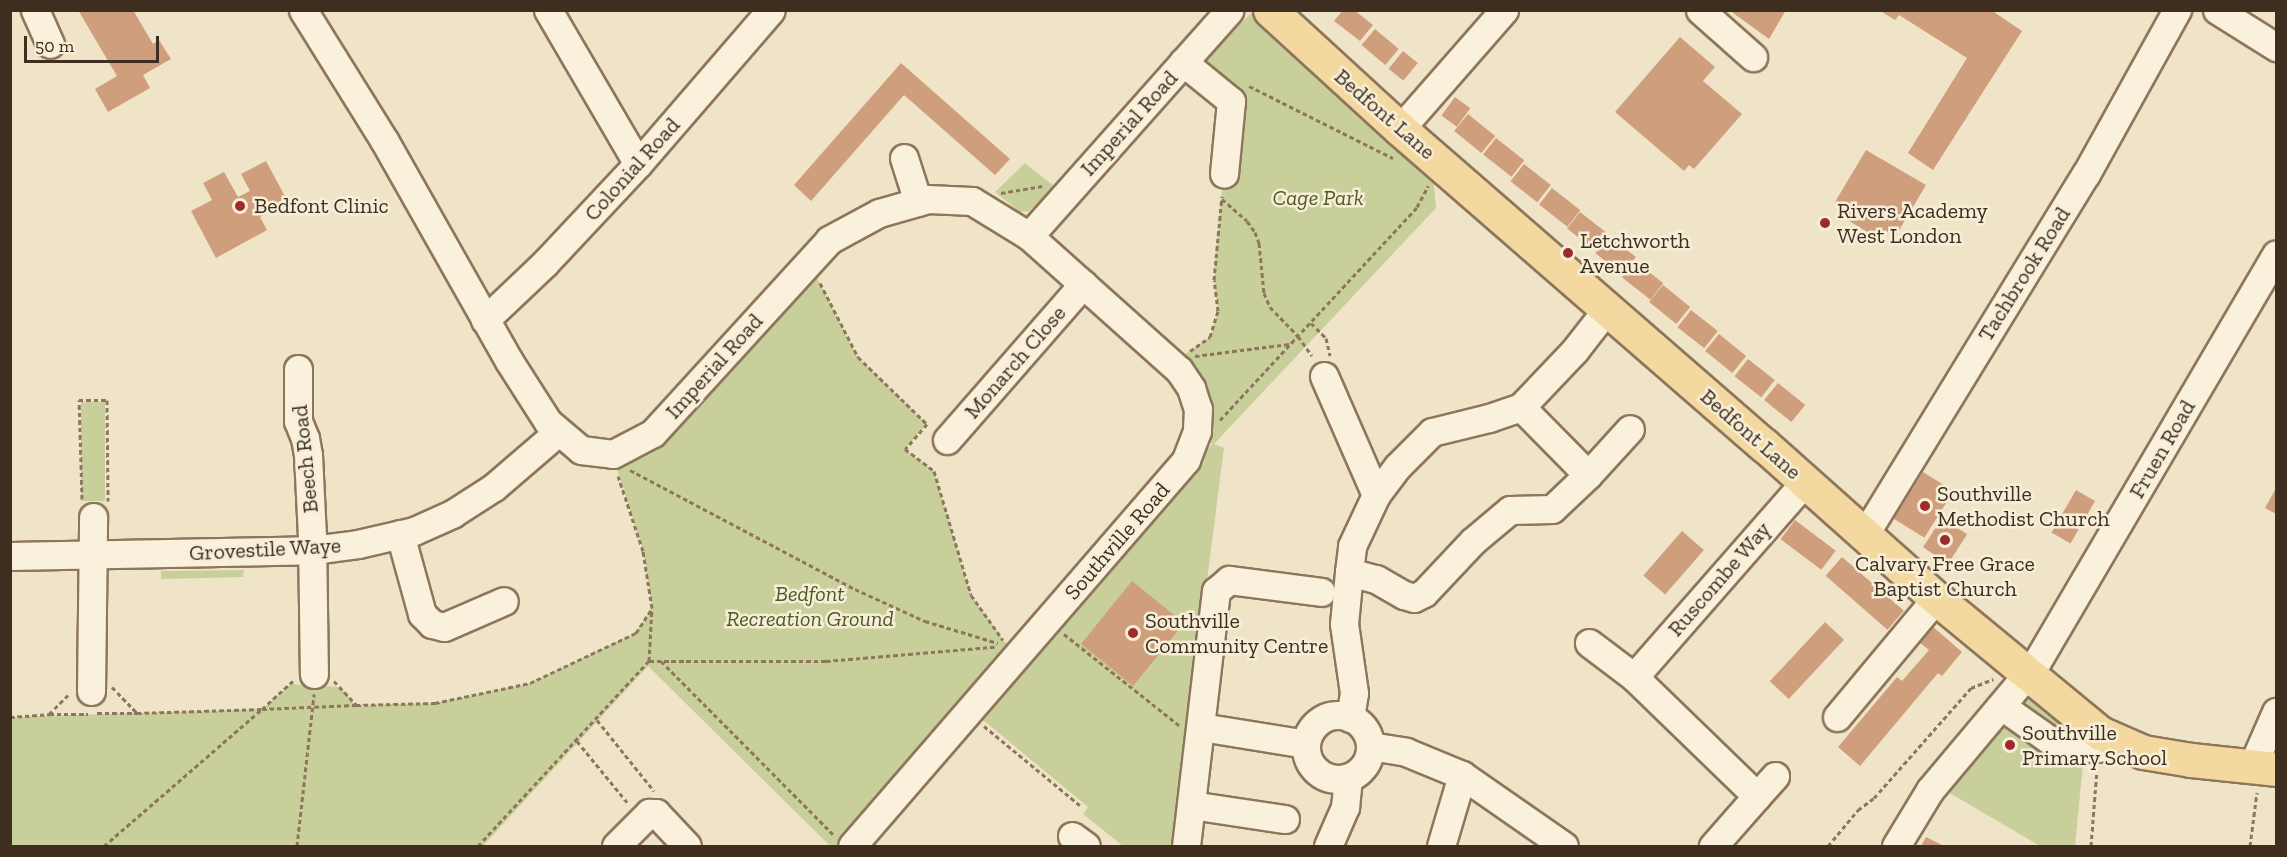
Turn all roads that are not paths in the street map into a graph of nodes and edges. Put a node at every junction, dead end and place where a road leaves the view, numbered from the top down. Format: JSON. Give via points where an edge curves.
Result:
{"nodes":[{"id":1,"x":35,"y":10,"type":"edge"},
{"id":2,"x":303,"y":10,"type":"edge"},
{"id":3,"x":548,"y":10,"type":"edge"},
{"id":4,"x":771,"y":10,"type":"edge"},
{"id":5,"x":1230,"y":10,"type":"edge"},
{"id":6,"x":1270,"y":10,"type":"edge"},
{"id":7,"x":1504,"y":10,"type":"edge"},
{"id":8,"x":1700,"y":10,"type":"edge"},
{"id":9,"x":2177,"y":10,"type":"edge"},
{"id":10,"x":2217,"y":10,"type":"edge"},
{"id":11,"x":50,"y":44,"type":"dead end"},
{"id":12,"x":2277,"y":47,"type":"edge"},
{"id":13,"x":1753,"y":57,"type":"dead end"},
{"id":14,"x":1183,"y":62,"type":"junction"},
{"id":15,"x":1400,"y":129,"type":"junction"},
{"id":16,"x":904,"y":158,"type":"dead end"},
{"id":17,"x":638,"y":164,"type":"junction"},
{"id":18,"x":1223,"y":186,"type":"road end"},
{"id":19,"x":918,"y":202,"type":"junction"},
{"id":20,"x":1029,"y":236,"type":"junction"},
{"id":21,"x":2277,"y":254,"type":"edge"},
{"id":22,"x":1083,"y":285,"type":"junction"},
{"id":23,"x":1607,"y":309,"type":"junction"},
{"id":24,"x":485,"y":320,"type":"junction"},
{"id":25,"x":1323,"y":365,"type":"road end"},
{"id":26,"x":298,"y":369,"type":"dead end"},
{"id":27,"x":1521,"y":407,"type":"junction"},
{"id":28,"x":1630,"y":429,"type":"dead end"},
{"id":29,"x":558,"y":432,"type":"junction"},
{"id":30,"x":947,"y":440,"type":"dead end"},
{"id":31,"x":1588,"y":475,"type":"junction"},
{"id":32,"x":1805,"y":482,"type":"junction"},
{"id":33,"x":1376,"y":495,"type":"junction"},
{"id":34,"x":94,"y":512,"type":"road end"},
{"id":35,"x":400,"y":534,"type":"junction"},
{"id":36,"x":1864,"y":534,"type":"junction"},
{"id":37,"x":313,"y":550,"type":"junction"},
{"id":38,"x":93,"y":555,"type":"junction"},
{"id":39,"x":10,"y":556,"type":"edge"},
{"id":40,"x":1349,"y":572,"type":"junction"},
{"id":41,"x":1322,"y":592,"type":"dead end"},
{"id":42,"x":1936,"y":597,"type":"junction"},
{"id":43,"x":504,"y":601,"type":"dead end"},
{"id":44,"x":1589,"y":643,"type":"dead end"},
{"id":45,"x":314,"y":674,"type":"road end"},
{"id":46,"x":2028,"y":674,"type":"junction"},
{"id":47,"x":1634,"y":677,"type":"junction"},
{"id":48,"x":91,"y":690,"type":"dead end"},
{"id":49,"x":2010,"y":712,"type":"dead end"},
{"id":50,"x":2277,"y":712,"type":"edge"},
{"id":51,"x":1837,"y":717,"type":"dead end"},
{"id":52,"x":1350,"y":718,"type":"junction"},
{"id":53,"x":1201,"y":731,"type":"junction"},
{"id":54,"x":2099,"y":740,"type":"junction"},
{"id":55,"x":1306,"y":744,"type":"junction"},
{"id":56,"x":1370,"y":746,"type":"junction"},
{"id":57,"x":2264,"y":768,"type":"edge"},
{"id":58,"x":1462,"y":775,"type":"junction"},
{"id":59,"x":1775,"y":776,"type":"dead end"},
{"id":60,"x":1348,"y":778,"type":"junction"},
{"id":61,"x":1757,"y":796,"type":"junction"},
{"id":62,"x":1191,"y":805,"type":"junction"},
{"id":63,"x":1285,"y":819,"type":"dead end"},
{"id":64,"x":846,"y":844,"type":"edge"},
{"id":65,"x":616,"y":846,"type":"edge"},
{"id":66,"x":687,"y":846,"type":"edge"},
{"id":67,"x":1186,"y":846,"type":"edge"},
{"id":68,"x":1328,"y":846,"type":"edge"},
{"id":69,"x":1441,"y":846,"type":"edge"},
{"id":70,"x":1564,"y":846,"type":"edge"},
{"id":71,"x":1713,"y":846,"type":"edge"},
{"id":72,"x":1896,"y":846,"type":"edge"}],
"edges":[{"from":1,"to":11,"type":"street"},
{"from":2,"to":24,"type":"street","name":"Imperial Road","via":[[384,140]]},
{"from":3,"to":17,"type":"street"},
{"from":4,"to":17,"type":"street","name":"Colonial Road"},
{"from":5,"to":14,"type":"street","name":"Imperial Road"},
{"from":6,"to":15,"type":"main road","name":"Bedfont Lane"},
{"from":7,"to":15,"type":"street"},
{"from":8,"to":13,"type":"street"},
{"from":9,"to":36,"type":"street","name":"Tachbrook Road","via":[[2086,174]]},
{"from":10,"to":12,"type":"street"},
{"from":14,"to":18,"type":"street","via":[[1231,101]]},
{"from":14,"to":20,"type":"street","name":"Imperial Road"},
{"from":15,"to":23,"type":"main road","name":"Bedfont Lane"},
{"from":16,"to":19,"type":"street"},
{"from":17,"to":24,"type":"street","name":"Colonial Road"},
{"from":19,"to":20,"type":"street","name":"Imperial Road","via":[[972,201]]},
{"from":19,"to":29,"type":"street","name":"Imperial Road","via":[[879,213],[829,240],[653,433],[613,454],[581,450]]},
{"from":20,"to":22,"type":"street","name":"Southville Road"},
{"from":21,"to":46,"type":"street","name":"Fruen Road"},
{"from":22,"to":30,"type":"street","name":"Monarch Close"},
{"from":22,"to":64,"type":"street","name":"Southville Road","via":[[1179,370],[1191,387],[1198,409],[1197,431],[1186,460]]},
{"from":23,"to":27,"type":"street"},
{"from":23,"to":32,"type":"main road","name":"Bedfont Lane"},
{"from":24,"to":29,"type":"street","name":"Imperial Road"},
{"from":25,"to":33,"type":"street"},
{"from":26,"to":37,"type":"street","name":"Beech Road","via":[[298,421],[308,455]]},
{"from":27,"to":31,"type":"street"},
{"from":27,"to":33,"type":"street","via":[[1432,432]]},
{"from":28,"to":31,"type":"street"},
{"from":29,"to":35,"type":"street","name":"Grovestile Waye","via":[[494,487],[452,514]]},
{"from":31,"to":40,"type":"street","via":[[1552,509],[1510,510],[1473,541],[1424,593],[1414,598],[1376,579]]},
{"from":32,"to":36,"type":"main road","name":"Bedfont Lane"},
{"from":32,"to":47,"type":"street","name":"Ruscombe Way"},
{"from":33,"to":40,"type":"street","via":[[1352,546]]},
{"from":34,"to":38,"type":"street"},
{"from":35,"to":37,"type":"street","name":"Grovestile Waye"},
{"from":35,"to":43,"type":"street","via":[[422,614],[432,624],[444,627]]},
{"from":36,"to":42,"type":"main road","name":"Bedfont Lane"},
{"from":37,"to":38,"type":"street","name":"Grovestile Waye"},
{"from":37,"to":45,"type":"street","name":"Beech Road"},
{"from":38,"to":39,"type":"street","name":"Grovestile Waye"},
{"from":38,"to":48,"type":"street"},
{"from":40,"to":52,"type":"street","via":[[1344,624],[1354,693]]},
{"from":41,"to":53,"type":"street","via":[[1229,580],[1216,591]]},
{"from":42,"to":46,"type":"main road","name":"Bedfont Lane"},
{"from":42,"to":51,"type":"street"},
{"from":44,"to":47,"type":"street"},
{"from":46,"to":54,"type":"main road","name":"Bedfont Lane"},
{"from":46,"to":72,"type":"street","name":"Fruen Road","via":[[1929,790]]},
{"from":47,"to":61,"type":"street"},
{"from":49,"to":54,"type":"street","via":[[2058,746]]},
{"from":50,"to":57,"type":"street","via":[[2258,753]]},
{"from":52,"to":55,"type":"street","via":[[1331,716],[1322,720],[1309,734]]},
{"from":52,"to":56,"type":"street","via":[[1364,729]]},
{"from":53,"to":55,"type":"street"},
{"from":53,"to":62,"type":"street"},
{"from":54,"to":57,"type":"main road","name":"Bedfont Lane","via":[[2143,752]]},
{"from":55,"to":60,"type":"street","via":[[1310,764],[1318,772],[1327,777]]},
{"from":56,"to":58,"type":"street","via":[[1406,752]]},
{"from":56,"to":60,"type":"street","via":[[1364,765]]},
{"from":58,"to":69,"type":"street"},
{"from":58,"to":70,"type":"street"},
{"from":59,"to":61,"type":"street"},
{"from":60,"to":68,"type":"street","via":[[1345,807]]},
{"from":61,"to":71,"type":"street"},
{"from":62,"to":63,"type":"street"},
{"from":62,"to":67,"type":"street"},
{"from":65,"to":66,"type":"street","via":[[649,813],[656,813]]}]}
